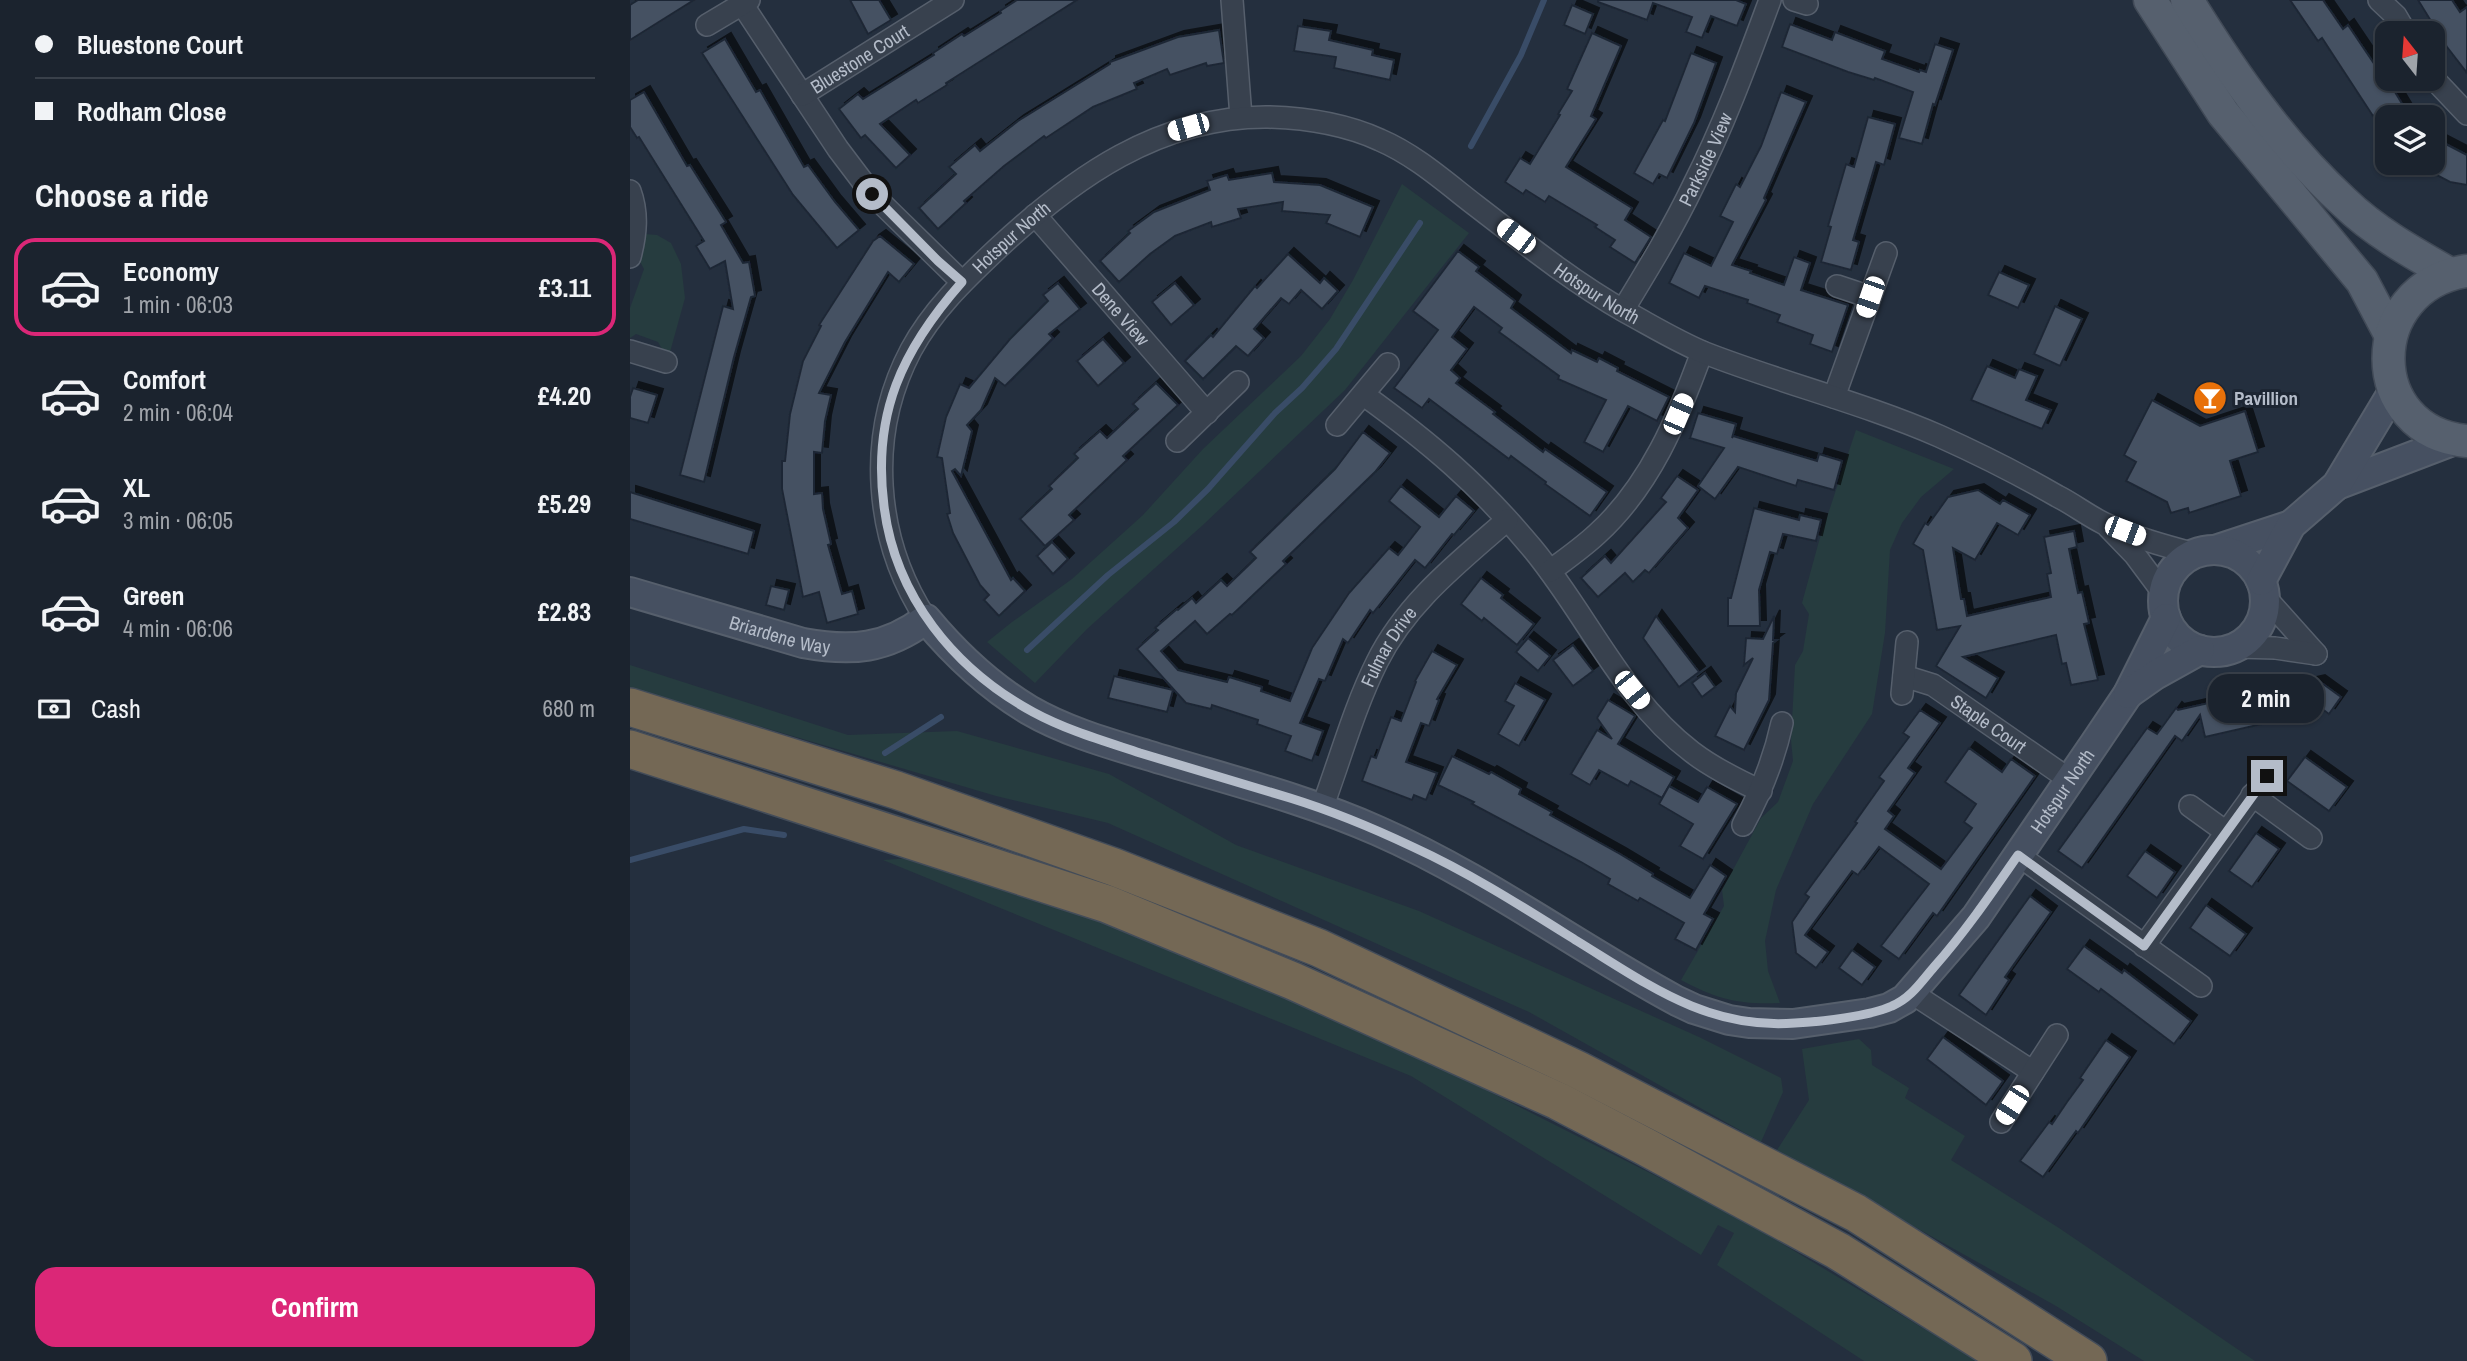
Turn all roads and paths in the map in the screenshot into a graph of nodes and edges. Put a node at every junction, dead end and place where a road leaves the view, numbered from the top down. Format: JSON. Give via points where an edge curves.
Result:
{"nodes":[{"id":1,"x":953,"y":0,"type":"edge"},
{"id":2,"x":1232,"y":0,"type":"edge"},
{"id":3,"x":1770,"y":0,"type":"edge"},
{"id":4,"x":2150,"y":0,"type":"edge"},
{"id":5,"x":2187,"y":0,"type":"edge"},
{"id":6,"x":2379,"y":0,"type":"edge"},
{"id":7,"x":746,"y":2,"type":"edge"},
{"id":8,"x":2399,"y":21,"type":"edge"},
{"id":9,"x":708,"y":25,"type":"dead end"},
{"id":10,"x":2445,"y":91,"type":"edge"},
{"id":11,"x":802,"y":95,"type":"junction"},
{"id":12,"x":2467,"y":114,"type":"edge"},
{"id":13,"x":1241,"y":117,"type":"junction"},
{"id":14,"x":630,"y":191,"type":"edge"},
{"id":15,"x":1035,"y":215,"type":"junction"},
{"id":16,"x":1885,"y":253,"type":"dead end"},
{"id":17,"x":630,"y":257,"type":"edge"},
{"id":18,"x":2458,"y":272,"type":"edge"},
{"id":19,"x":962,"y":282,"type":"junction"},
{"id":20,"x":1837,"y":286,"type":"dead end"},
{"id":21,"x":1870,"y":297,"type":"junction"},
{"id":22,"x":1623,"y":310,"type":"junction"},
{"id":23,"x":2390,"y":334,"type":"junction"},
{"id":24,"x":630,"y":351,"type":"edge"},
{"id":25,"x":1702,"y":352,"type":"junction"},
{"id":26,"x":666,"y":362,"type":"dead end"},
{"id":27,"x":1388,"y":364,"type":"dead end"},
{"id":28,"x":1238,"y":382,"type":"dead end"},
{"id":29,"x":2394,"y":390,"type":"junction"},
{"id":30,"x":1364,"y":394,"type":"junction"},
{"id":31,"x":1834,"y":397,"type":"junction"},
{"id":32,"x":1207,"y":413,"type":"junction"},
{"id":33,"x":1337,"y":425,"type":"dead end"},
{"id":34,"x":1177,"y":441,"type":"dead end"},
{"id":35,"x":2461,"y":441,"type":"edge"},
{"id":36,"x":2337,"y":485,"type":"junction"},
{"id":37,"x":1507,"y":520,"type":"junction"},
{"id":38,"x":2104,"y":523,"type":"junction"},
{"id":39,"x":2291,"y":525,"type":"junction"},
{"id":40,"x":2205,"y":552,"type":"junction"},
{"id":41,"x":1550,"y":571,"type":"junction"},
{"id":42,"x":2263,"y":589,"type":"junction"},
{"id":43,"x":630,"y":592,"type":"edge"},
{"id":44,"x":2165,"y":606,"type":"junction"},
{"id":45,"x":926,"y":619,"type":"junction"},
{"id":46,"x":1907,"y":642,"type":"dead end"},
{"id":47,"x":2236,"y":647,"type":"junction"},
{"id":48,"x":2200,"y":650,"type":"junction"},
{"id":49,"x":2128,"y":694,"type":"junction"},
{"id":50,"x":630,"y":707,"type":"edge"},
{"id":51,"x":1782,"y":723,"type":"dead end"},
{"id":52,"x":630,"y":749,"type":"edge"},
{"id":53,"x":2267,"y":776,"type":"dead end"},
{"id":54,"x":2070,"y":780,"type":"junction"},
{"id":55,"x":1761,"y":791,"type":"junction"},
{"id":56,"x":2252,"y":795,"type":"junction"},
{"id":57,"x":2190,"y":806,"type":"dead end"},
{"id":58,"x":1322,"y":808,"type":"junction"},
{"id":59,"x":1743,"y":825,"type":"dead end"},
{"id":60,"x":2226,"y":832,"type":"junction"},
{"id":61,"x":2311,"y":838,"type":"dead end"},
{"id":62,"x":2018,"y":855,"type":"junction"},
{"id":63,"x":2144,"y":946,"type":"junction"},
{"id":64,"x":2201,"y":986,"type":"dead end"},
{"id":65,"x":1912,"y":993,"type":"junction"},
{"id":66,"x":2057,"y":1035,"type":"dead end"},
{"id":67,"x":2033,"y":1072,"type":"junction"},
{"id":68,"x":2001,"y":1122,"type":"dead end"},
{"id":69,"x":2013,"y":1361,"type":"edge"},
{"id":70,"x":2088,"y":1361,"type":"edge"}],
"edges":[{"from":1,"to":11,"type":"street","name":"Bluestone Court"},
{"from":2,"to":13,"type":"street"},
{"from":3,"to":22,"type":"street","name":"Parkside View","via":[[1695,183]]},
{"from":4,"to":23,"type":"main road","via":[[2223,113],[2362,281]]},
{"from":5,"to":18,"type":"main road","via":[[2270,122],[2344,203],[2389,237]]},
{"from":6,"to":8,"type":"street"},
{"from":7,"to":9,"type":"street","name":"Bluestone Court"},
{"from":7,"to":11,"type":"street","name":"Bluestone Court"},
{"from":10,"to":12,"type":"street"},
{"from":11,"to":19,"type":"street","name":"Bluestone Court","via":[[872,194]]},
{"from":13,"to":15,"type":"street","name":"Hotspur North","via":[[1169,133],[1138,147],[1080,180]]},
{"from":13,"to":22,"type":"street","name":"Hotspur North","via":[[1302,119],[1382,141],[1424,165],[1570,276]]},
{"from":14,"to":17,"type":"street","via":[[636,218]]},
{"from":15,"to":19,"type":"street","name":"Hotspur North"},
{"from":15,"to":32,"type":"street","name":"Dene View"},
{"from":16,"to":21,"type":"street"},
{"from":18,"to":23,"type":"main road","via":[[2426,285],[2402,310]]},
{"from":19,"to":45,"type":"street","name":"Hotspur North","via":[[913,346],[892,393],[882,438],[882,489],[889,535],[906,584]]},
{"from":20,"to":21,"type":"street"},
{"from":21,"to":31,"type":"street"},
{"from":22,"to":25,"type":"street","name":"Hotspur North"},
{"from":23,"to":29,"type":"main road","via":[[2387,363]]},
{"from":24,"to":26,"type":"street"},
{"from":25,"to":31,"type":"street","name":"Hotspur North"},
{"from":25,"to":41,"type":"street","via":[[1672,426],[1641,482],[1599,533]]},
{"from":27,"to":30,"type":"street"},
{"from":28,"to":32,"type":"street"},
{"from":29,"to":35,"type":"main road","via":[[2423,426]]},
{"from":29,"to":36,"type":"street"},
{"from":30,"to":33,"type":"street"},
{"from":30,"to":37,"type":"street","via":[[1467,476]]},
{"from":31,"to":38,"type":"street","name":"Hotspur North","via":[[1982,456]]},
{"from":32,"to":34,"type":"street"},
{"from":35,"to":36,"type":"street"},
{"from":36,"to":39,"type":"street"},
{"from":37,"to":41,"type":"street"},
{"from":37,"to":58,"type":"street","name":"Fulmar Drive","via":[[1417,603],[1377,661]]},
{"from":38,"to":40,"type":"street","name":"Hotspur North","via":[[2161,545]]},
{"from":38,"to":44,"type":"street","name":"Hotspur North","via":[[2135,555]]},
{"from":39,"to":40,"type":"street"},
{"from":39,"to":42,"type":"street"},
{"from":40,"to":42,"type":"street","via":[[2231,553],[2246,561]]},
{"from":40,"to":44,"type":"street","via":[[2182,562],[2172,573]]},
{"from":41,"to":55,"type":"street","via":[[1632,690],[1673,737],[1703,760]]},
{"from":42,"to":47,"type":"street","via":[[2264,613],[2256,630]]},
{"from":42,"to":47,"type":"street","via":[[2316,654]]},
{"from":43,"to":45,"type":"street","name":"Briardene Way","via":[[827,647],[876,645]]},
{"from":44,"to":48,"type":"street","via":[[2179,638]]},
{"from":44,"to":49,"type":"street"},
{"from":45,"to":58,"type":"street","name":"Hotspur North","via":[[983,677],[1051,721]]},
{"from":46,"to":54,"type":"street","name":"Staple Court","via":[[1903,685],[1933,685]]},
{"from":47,"to":48,"type":"street"},
{"from":48,"to":49,"type":"street"},
{"from":49,"to":54,"type":"street","name":"Hotspur North"},
{"from":50,"to":70,"type":"highway","via":[[895,790],[1114,867],[1319,947],[1578,1070],[1856,1213]]},
{"from":51,"to":55,"type":"street"},
{"from":52,"to":69,"type":"highway","via":[[1107,904],[1293,981],[1558,1101],[1644,1146],[1838,1251]]},
{"from":53,"to":56,"type":"street"},
{"from":54,"to":62,"type":"street","name":"Hotspur North"},
{"from":55,"to":59,"type":"street"},
{"from":56,"to":60,"type":"street"},
{"from":56,"to":61,"type":"street"},
{"from":57,"to":60,"type":"street"},
{"from":58,"to":65,"type":"street","name":"Hotspur North","via":[[1464,873],[1651,987],[1714,1016],[1793,1024],[1879,1011]]},
{"from":60,"to":63,"type":"street"},
{"from":62,"to":63,"type":"street"},
{"from":62,"to":65,"type":"street","name":"Hotspur North","via":[[1963,934]]},
{"from":63,"to":64,"type":"street"},
{"from":65,"to":67,"type":"street"},
{"from":66,"to":67,"type":"street"},
{"from":67,"to":68,"type":"street"}]}
